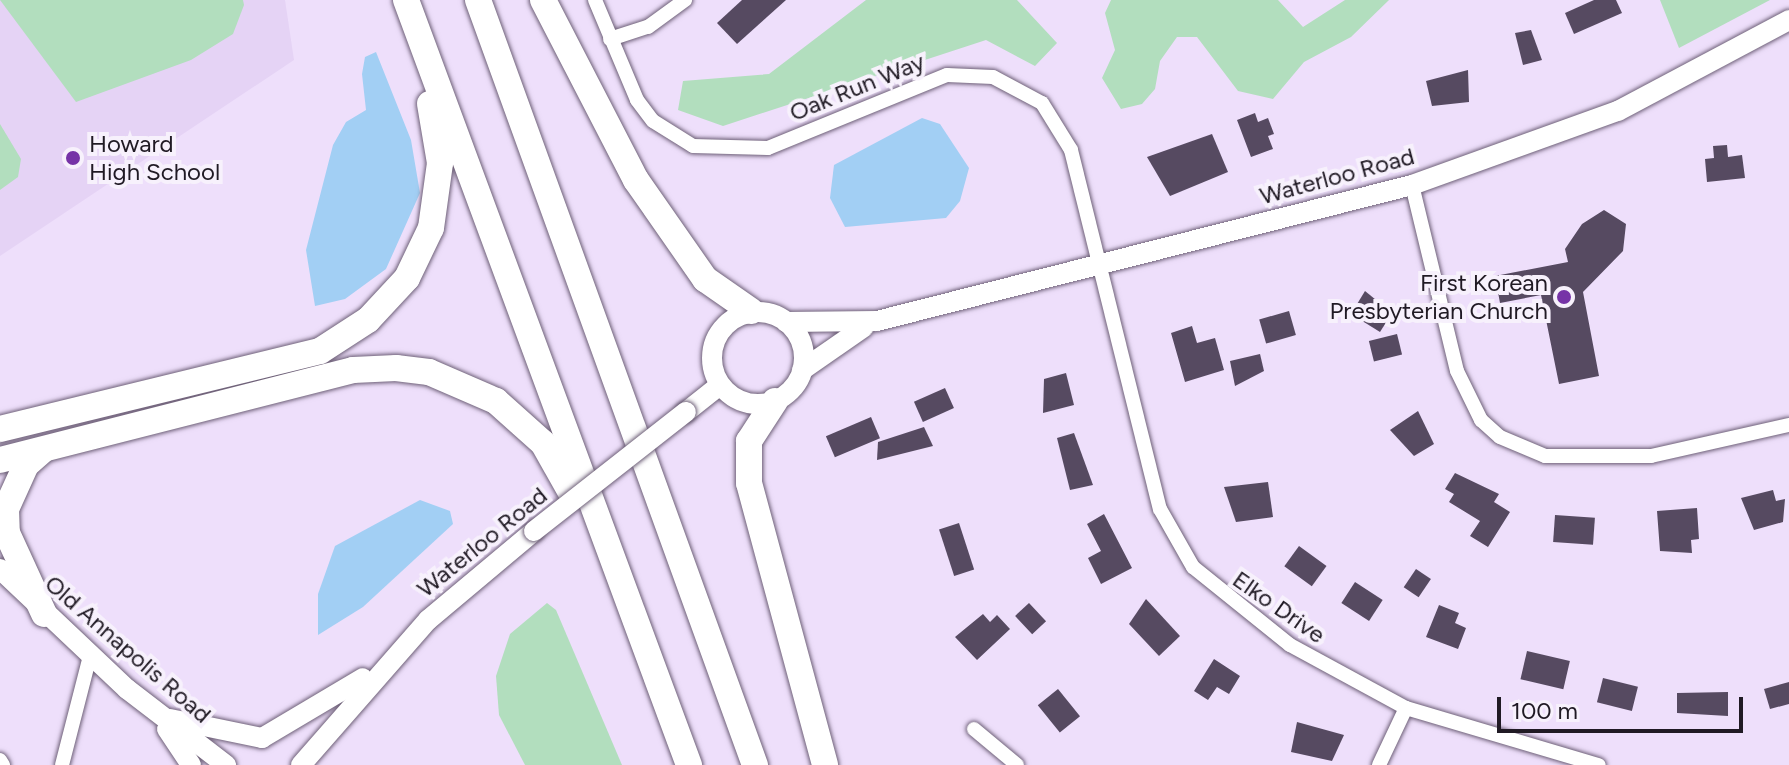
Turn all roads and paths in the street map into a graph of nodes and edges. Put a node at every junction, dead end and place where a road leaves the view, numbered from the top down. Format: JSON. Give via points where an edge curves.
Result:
{"nodes":[{"id":1,"x":404,"y":0,"type":"edge"},
{"id":2,"x":478,"y":0,"type":"edge"},
{"id":3,"x":543,"y":0,"type":"edge"},
{"id":4,"x":595,"y":0,"type":"edge"},
{"id":5,"x":685,"y":0,"type":"edge"},
{"id":6,"x":1789,"y":20,"type":"edge"},
{"id":7,"x":610,"y":39,"type":"junction"},
{"id":8,"x":1412,"y":185,"type":"junction"},
{"id":9,"x":1102,"y":264,"type":"junction"},
{"id":10,"x":751,"y":311,"type":"junction"},
{"id":11,"x":877,"y":321,"type":"junction"},
{"id":12,"x":786,"y":322,"type":"junction"},
{"id":13,"x":802,"y":370,"type":"junction"},
{"id":14,"x":720,"y":385,"type":"junction"},
{"id":15,"x":775,"y":401,"type":"junction"},
{"id":16,"x":1789,"y":425,"type":"edge"},
{"id":17,"x":0,"y":429,"type":"edge"},
{"id":18,"x":43,"y":449,"type":"junction"},
{"id":19,"x":0,"y":460,"type":"edge"},
{"id":20,"x":0,"y":569,"type":"edge"},
{"id":21,"x":44,"y":614,"type":"junction"},
{"id":22,"x":638,"y":636,"type":"junction"},
{"id":23,"x":90,"y":656,"type":"junction"},
{"id":24,"x":386,"y":663,"type":"junction"},
{"id":25,"x":1406,"y":708,"type":"junction"},
{"id":26,"x":158,"y":716,"type":"junction"},
{"id":27,"x":974,"y":729,"type":"dead end"},
{"id":28,"x":0,"y":760,"type":"edge"},
{"id":29,"x":3,"y":765,"type":"edge"},
{"id":30,"x":62,"y":765,"type":"edge"},
{"id":31,"x":191,"y":765,"type":"edge"},
{"id":32,"x":226,"y":765,"type":"edge"},
{"id":33,"x":301,"y":765,"type":"edge"},
{"id":34,"x":689,"y":765,"type":"edge"},
{"id":35,"x":755,"y":765,"type":"edge"},
{"id":36,"x":825,"y":765,"type":"edge"},
{"id":37,"x":1017,"y":765,"type":"edge"},
{"id":38,"x":1379,"y":765,"type":"edge"},
{"id":39,"x":1599,"y":765,"type":"edge"}],
"edges":[{"from":1,"to":17,"type":"highway","via":[[440,163],[431,228],[390,300],[320,351]]},
{"from":1,"to":22,"type":"highway"},
{"from":2,"to":35,"type":"highway"},
{"from":3,"to":10,"type":"highway","via":[[651,203],[705,279]]},
{"from":4,"to":7,"type":"street","name":"Oak Run Way"},
{"from":5,"to":7,"type":"street","via":[[648,27]]},
{"from":6,"to":8,"type":"main road","name":"Waterloo Road","via":[[1618,111]]},
{"from":7,"to":9,"type":"street","name":"Oak Run Way","via":[[653,121],[716,152],[768,148],[947,75],[968,72],[1020,87],[1059,124]]},
{"from":8,"to":9,"type":"main road","name":"Waterloo Road"},
{"from":8,"to":16,"type":"street","via":[[1457,371],[1481,420],[1500,437],[1545,456],[1651,456]]},
{"from":9,"to":11,"type":"main road","name":"Waterloo Road"},
{"from":9,"to":25,"type":"street","name":"Elko Drive","via":[[1160,509],[1193,567],[1290,645]]},
{"from":10,"to":12,"type":"main road"},
{"from":10,"to":14,"type":"main road","via":[[715,339],[711,360]]},
{"from":11,"to":12,"type":"main road","name":"Waterloo Road"},
{"from":11,"to":13,"type":"main road","name":"Waterloo Road","via":[[832,342]]},
{"from":12,"to":13,"type":"main road","via":[[803,343]]},
{"from":13,"to":15,"type":"main road"},
{"from":14,"to":15,"type":"main road","via":[[744,402]]},
{"from":14,"to":24,"type":"main road","name":"Waterloo Road","bridge":true,"via":[[534,531]]},
{"from":15,"to":36,"type":"highway","via":[[749,441],[749,483]]},
{"from":18,"to":19,"type":"highway"},
{"from":18,"to":21,"type":"highway","via":[[26,465],[6,509],[7,533]]},
{"from":18,"to":22,"type":"highway","via":[[353,370],[429,372],[496,401],[543,443]]},
{"from":20,"to":21,"type":"main road","name":"Old Annapolis Road"},
{"from":21,"to":23,"type":"main road","name":"Old Annapolis Road"},
{"from":22,"to":34,"type":"highway"},
{"from":23,"to":26,"type":"main road","name":"Old Annapolis Road"},
{"from":23,"to":30,"type":"street"},
{"from":24,"to":26,"type":"main road","via":[[262,738]]},
{"from":24,"to":33,"type":"main road","name":"Waterloo Road"},
{"from":25,"to":38,"type":"street"},
{"from":25,"to":39,"type":"street","name":"Elko Drive"},
{"from":26,"to":31,"type":"main road"},
{"from":26,"to":32,"type":"main road","name":"Old Annapolis Road"},
{"from":27,"to":37,"type":"street"},
{"from":28,"to":29,"type":"street"}]}
